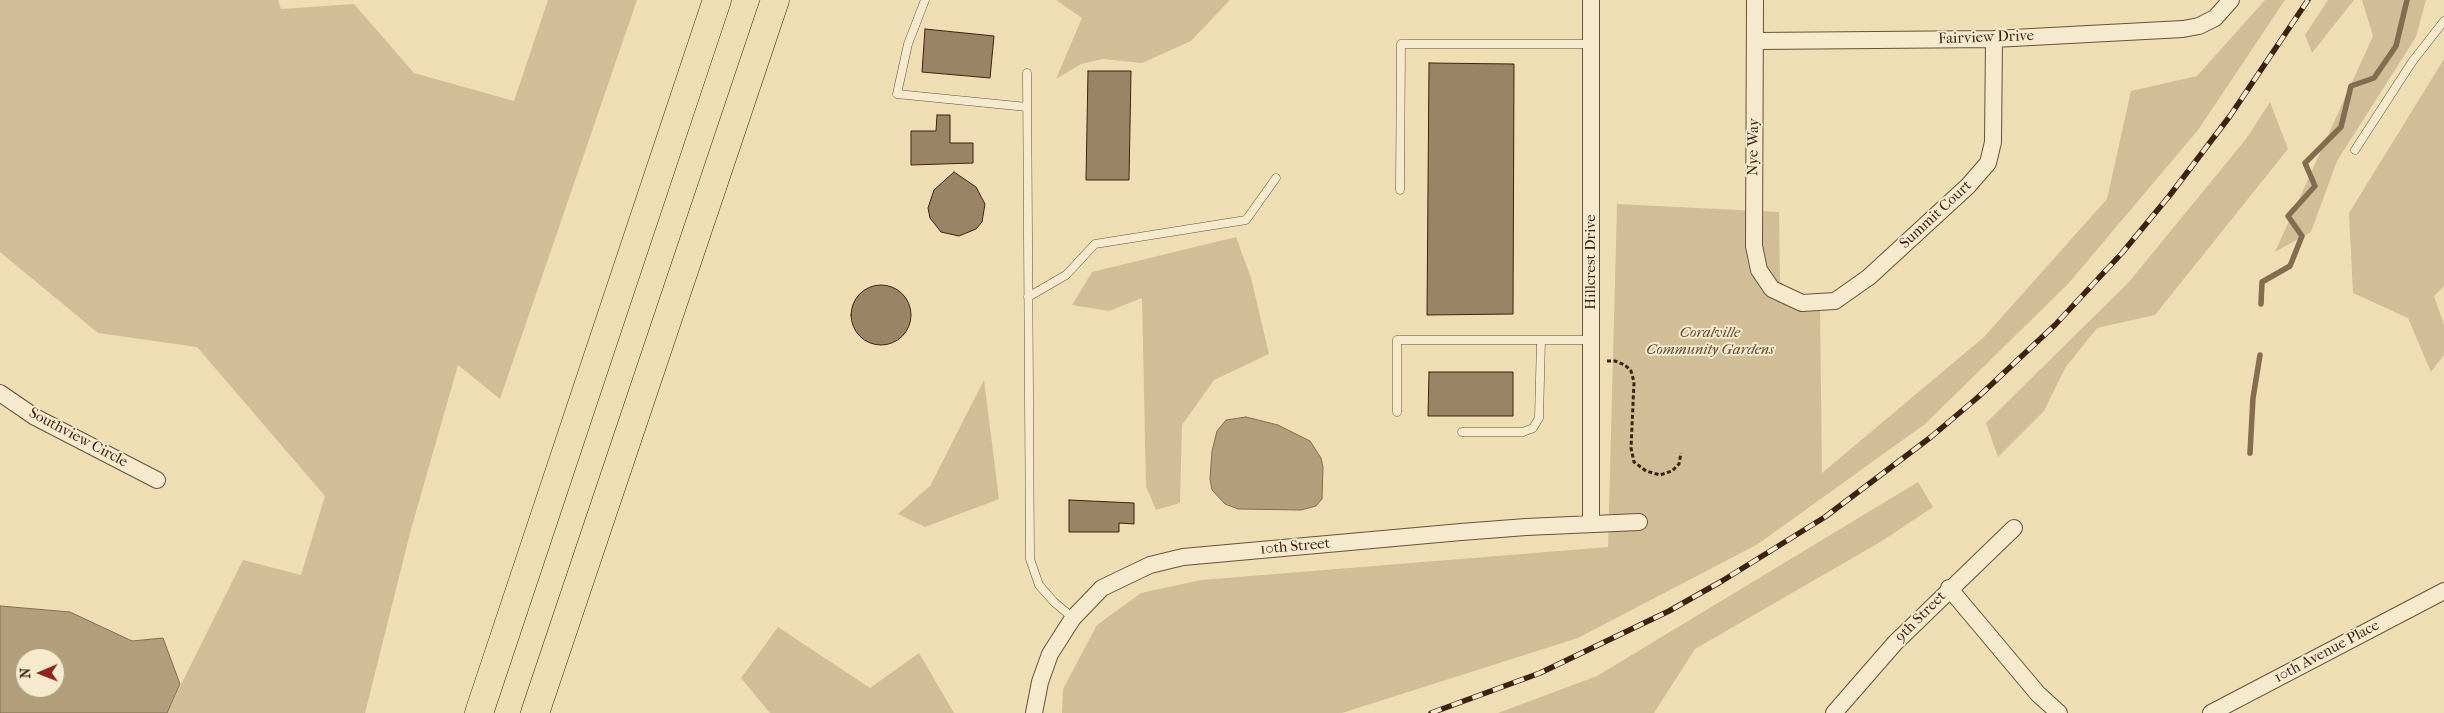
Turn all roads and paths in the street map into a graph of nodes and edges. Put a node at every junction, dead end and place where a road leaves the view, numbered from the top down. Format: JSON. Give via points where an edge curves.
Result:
{"nodes":[{"id":1,"x":717,"y":0,"type":"edge"},
{"id":2,"x":775,"y":0,"type":"edge"},
{"id":3,"x":925,"y":0,"type":"edge"},
{"id":4,"x":1591,"y":0,"type":"edge"},
{"id":5,"x":1755,"y":0,"type":"edge"},
{"id":6,"x":2232,"y":0,"type":"edge"},
{"id":7,"x":2444,"y":21,"type":"edge"},
{"id":8,"x":1994,"y":39,"type":"junction"},
{"id":9,"x":1756,"y":41,"type":"junction"},
{"id":10,"x":1591,"y":44,"type":"junction"},
{"id":11,"x":1027,"y":73,"type":"dead end"},
{"id":12,"x":1028,"y":107,"type":"junction"},
{"id":13,"x":2355,"y":150,"type":"dead end"},
{"id":14,"x":1276,"y":178,"type":"dead end"},
{"id":15,"x":1400,"y":190,"type":"dead end"},
{"id":16,"x":1772,"y":289,"type":"joint"},
{"id":17,"x":1028,"y":296,"type":"junction"},
{"id":18,"x":1541,"y":340,"type":"junction"},
{"id":19,"x":1591,"y":340,"type":"junction"},
{"id":20,"x":1591,"y":361,"type":"junction"},
{"id":21,"x":0,"y":393,"type":"edge"},
{"id":22,"x":1397,"y":412,"type":"dead end"},
{"id":23,"x":1462,"y":432,"type":"dead end"},
{"id":24,"x":1681,"y":453,"type":"dead end"},
{"id":25,"x":157,"y":480,"type":"dead end"},
{"id":26,"x":1639,"y":522,"type":"dead end"},
{"id":27,"x":1591,"y":524,"type":"junction"},
{"id":28,"x":2014,"y":528,"type":"dead end"},
{"id":29,"x":1950,"y":588,"type":"junction"},
{"id":30,"x":2444,"y":591,"type":"edge"},
{"id":31,"x":1073,"y":618,"type":"junction"},
{"id":32,"x":479,"y":713,"type":"edge"},
{"id":33,"x":535,"y":713,"type":"edge"},
{"id":34,"x":1034,"y":713,"type":"edge"},
{"id":35,"x":1834,"y":713,"type":"edge"},
{"id":36,"x":2059,"y":713,"type":"edge"},
{"id":37,"x":2211,"y":713,"type":"edge"}],
"edges":[{"from":1,"to":32,"type":"highway"},
{"from":2,"to":33,"type":"highway"},
{"from":3,"to":12,"type":"lane","via":[[908,44],[897,94]]},
{"from":4,"to":10,"type":"street","name":"Hillcrest Drive"},
{"from":5,"to":9,"type":"street","name":"Nye Way"},
{"from":6,"to":8,"type":"street","name":"Fairview Drive","via":[[2215,18],[2183,29]]},
{"from":7,"to":13,"type":"lane","via":[[2412,62]]},
{"from":8,"to":9,"type":"street","name":"Fairview Drive"},
{"from":8,"to":16,"type":"street","name":"Summit Court","via":[[1993,142],[1988,163],[1968,186],[1870,277],[1835,300],[1802,303]]},
{"from":9,"to":16,"type":"street","name":"Nye Way","via":[[1754,246],[1759,270]]},
{"from":10,"to":15,"type":"lane","via":[[1401,44]]},
{"from":10,"to":19,"type":"street","name":"Hillcrest Drive"},
{"from":11,"to":12,"type":"lane"},
{"from":12,"to":17,"type":"lane"},
{"from":14,"to":17,"type":"lane","via":[[1246,220],[1095,244],[1066,275]]},
{"from":17,"to":31,"type":"lane","via":[[1030,559],[1039,586]]},
{"from":18,"to":19,"type":"lane"},
{"from":18,"to":22,"type":"lane","via":[[1397,340]]},
{"from":18,"to":23,"type":"lane","via":[[1539,418],[1533,428],[1524,432]]},
{"from":19,"to":20,"type":"street","name":"Hillcrest Drive"},
{"from":20,"to":24,"type":"path","via":[[1614,361],[1631,370],[1634,382],[1631,448],[1634,462],[1646,471],[1660,475],[1672,471]]},
{"from":20,"to":27,"type":"street","name":"Hillcrest Drive"},
{"from":21,"to":25,"type":"street","name":"Southview Circle","via":[[36,417]]},
{"from":26,"to":27,"type":"street","name":"10th Street"},
{"from":27,"to":31,"type":"street","name":"10th Street","via":[[1526,526],[1183,557],[1150,565],[1102,588]]},
{"from":28,"to":29,"type":"street","name":"9th Street"},
{"from":29,"to":35,"type":"street","name":"9th Street","via":[[1895,643]]},
{"from":29,"to":36,"type":"street","via":[[2038,694]]},
{"from":30,"to":37,"type":"street","name":"10th Avenue Place"},
{"from":31,"to":34,"type":"street","name":"10th Street","via":[[1050,654]]}]}
